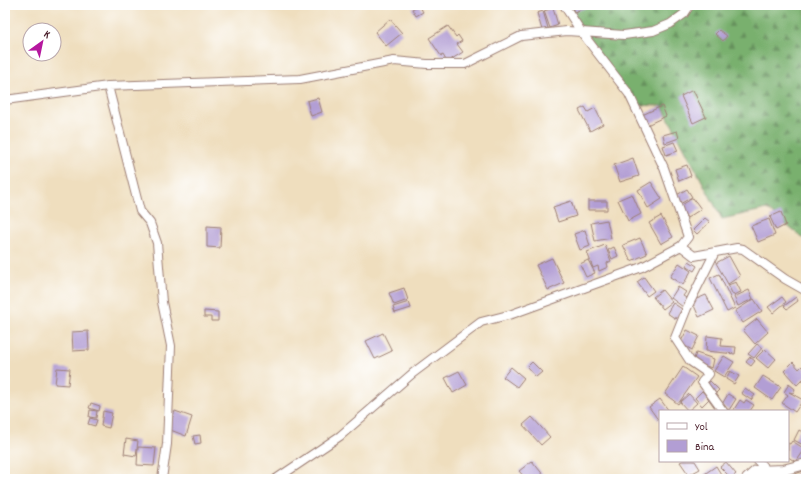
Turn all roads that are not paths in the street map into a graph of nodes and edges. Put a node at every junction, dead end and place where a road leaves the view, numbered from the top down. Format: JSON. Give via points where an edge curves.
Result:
{"nodes":[{"id":1,"x":564,"y":5,"type":"edge"},
{"id":2,"x":690,"y":5,"type":"edge"},
{"id":3,"x":582,"y":33,"type":"junction"},
{"id":4,"x":108,"y":86,"type":"junction"},
{"id":5,"x":5,"y":100,"type":"edge"},
{"id":6,"x":681,"y":246,"type":"junction"},
{"id":7,"x":715,"y":252,"type":"junction"},
{"id":8,"x":806,"y":291,"type":"edge"},
{"id":9,"x":722,"y":410,"type":"edge"},
{"id":10,"x":759,"y":462,"type":"edge"},
{"id":11,"x":806,"y":464,"type":"edge"},
{"id":12,"x":766,"y":470,"type":"junction"},
{"id":13,"x":778,"y":474,"type":"edge"},
{"id":14,"x":162,"y":479,"type":"edge"},
{"id":15,"x":276,"y":479,"type":"edge"},
{"id":16,"x":747,"y":479,"type":"edge"}],
"edges":[{"from":1,"to":3,"type":"street"},
{"from":2,"to":3,"type":"street","via":[[684,14],[670,24],[653,31],[624,35]]},
{"from":3,"to":4,"type":"street","via":[[567,31],[521,36],[465,64],[394,62],[293,79]]},
{"from":3,"to":6,"type":"street","via":[[629,94],[664,168],[688,237]]},
{"from":4,"to":5,"type":"street"},
{"from":4,"to":14,"type":"street","via":[[140,211],[150,223],[157,242],[162,302],[172,346]]},
{"from":6,"to":7,"type":"street","via":[[694,256]]},
{"from":6,"to":15,"type":"street","via":[[642,267],[512,314],[481,322],[413,373],[340,436]]},
{"from":7,"to":8,"type":"street","via":[[744,249]]},
{"from":7,"to":9,"type":"street","via":[[675,338],[690,361],[709,374],[702,382]]},
{"from":10,"to":12,"type":"street"},
{"from":11,"to":13,"type":"street"},
{"from":12,"to":13,"type":"street"},
{"from":12,"to":16,"type":"street","via":[[756,471]]}]}
